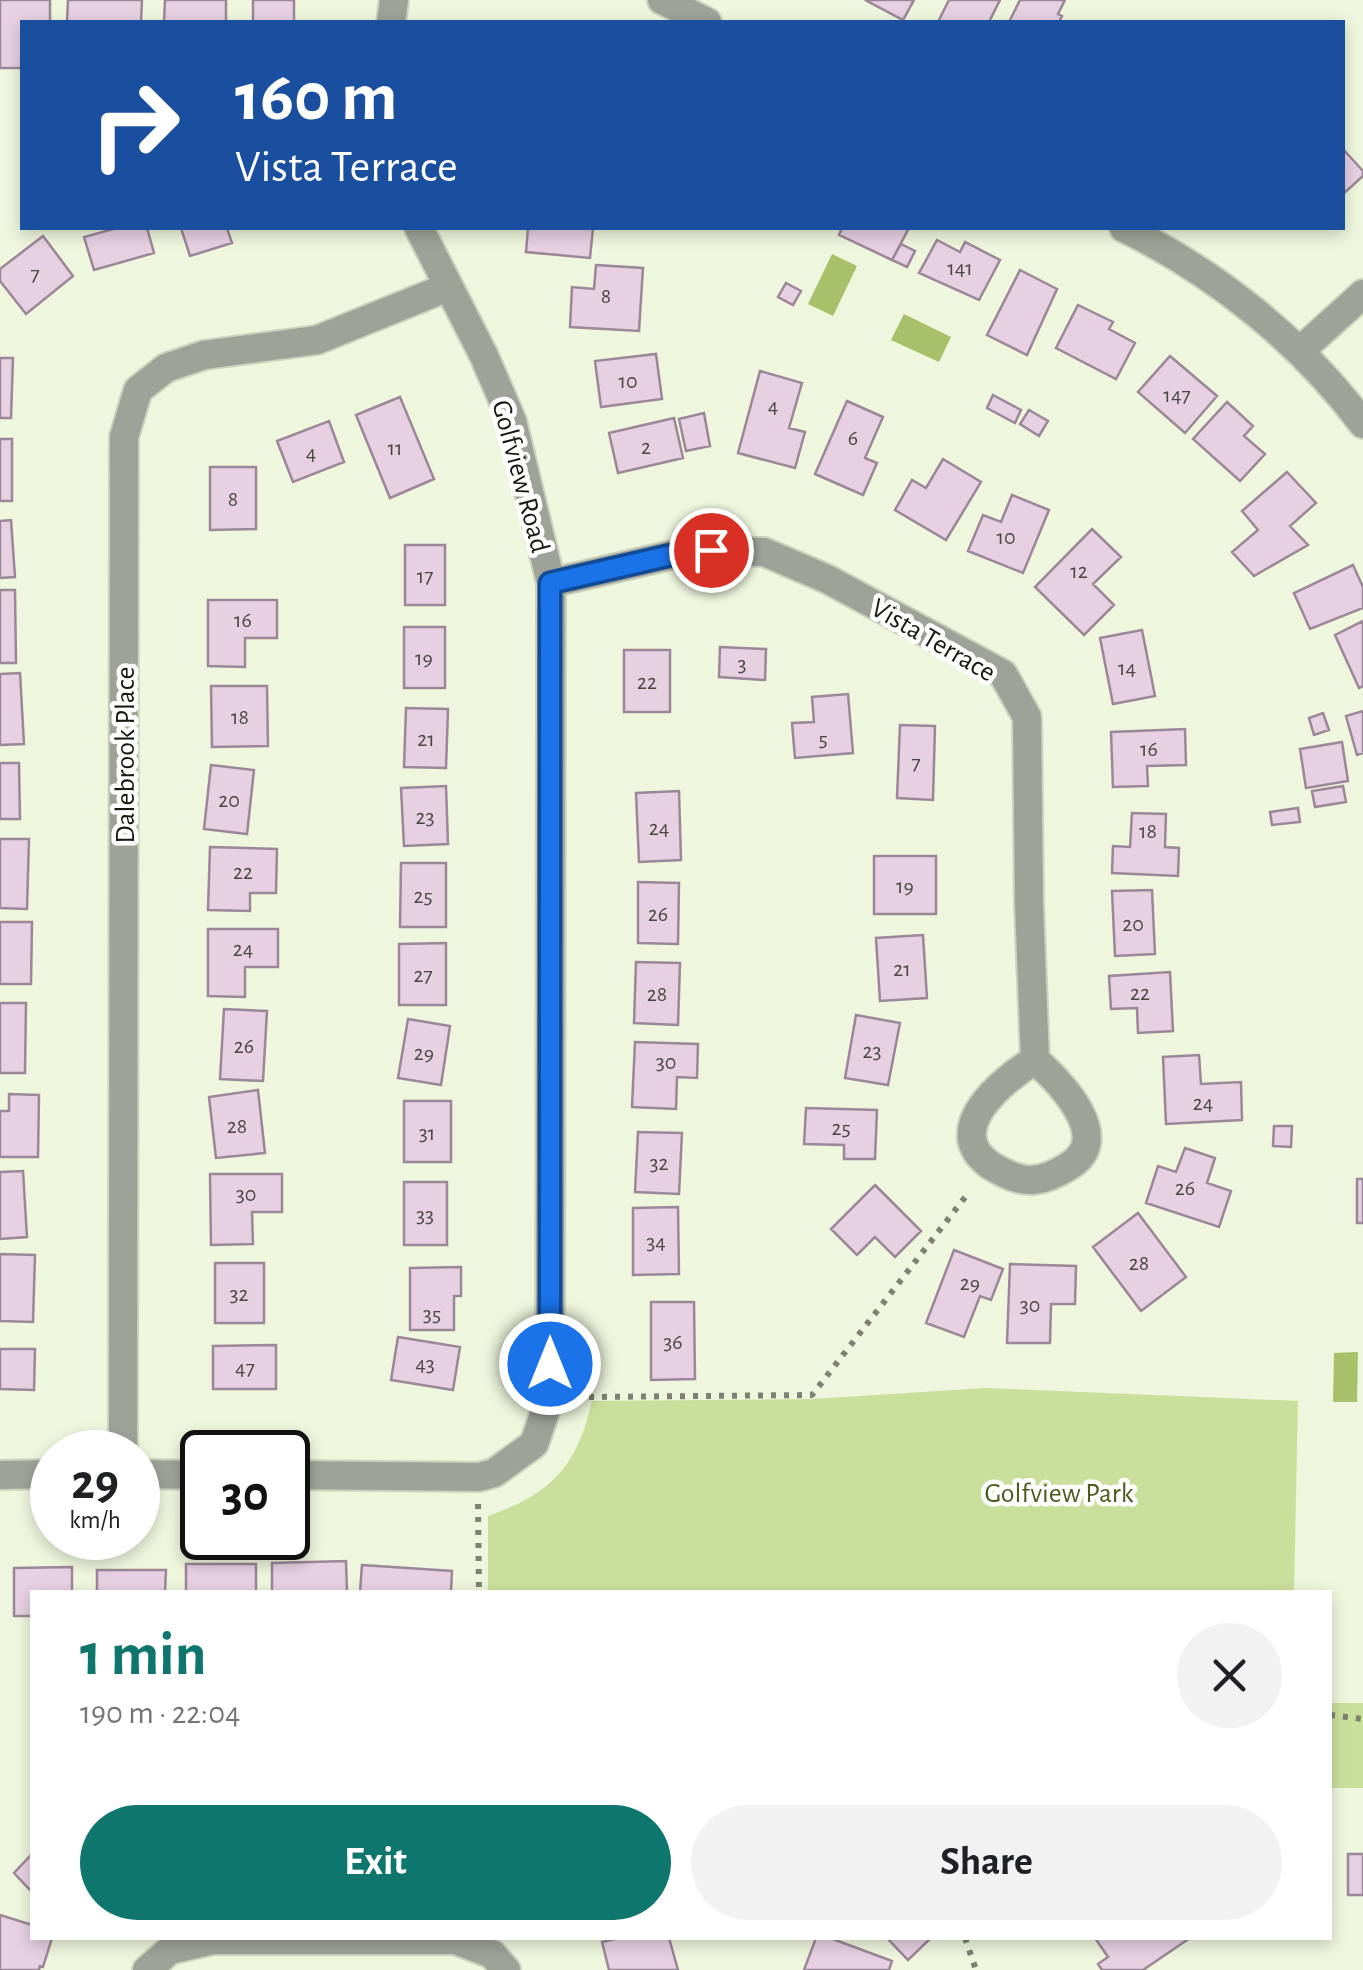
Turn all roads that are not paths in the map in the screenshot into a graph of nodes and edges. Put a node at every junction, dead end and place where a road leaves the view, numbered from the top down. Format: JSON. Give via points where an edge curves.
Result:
{"nodes":[{"id":1,"x":662,"y":0,"type":"edge"},
{"id":2,"x":704,"y":20,"type":"edge"},
{"id":3,"x":419,"y":230,"type":"edge"},
{"id":4,"x":1127,"y":230,"type":"edge"},
{"id":5,"x":448,"y":287,"type":"junction"},
{"id":6,"x":1363,"y":294,"type":"edge"},
{"id":7,"x":1300,"y":350,"type":"junction"},
{"id":8,"x":1363,"y":424,"type":"edge"},
{"id":9,"x":550,"y":583,"type":"junction"},
{"id":10,"x":1035,"y":1060,"type":"junction"},
{"id":11,"x":123,"y":1430,"type":"edge"},
{"id":12,"x":30,"y":1474,"type":"edge"},
{"id":13,"x":0,"y":1475,"type":"edge"},
{"id":14,"x":310,"y":1476,"type":"edge"},
{"id":15,"x":147,"y":1970,"type":"edge"},
{"id":16,"x":506,"y":1970,"type":"edge"}],
"edges":[{"from":1,"to":2,"type":"street"},
{"from":3,"to":5,"type":"street","name":"Golfview Road"},
{"from":4,"to":7,"type":"street","via":[[1224,289]]},
{"from":5,"to":9,"type":"street","name":"Golfview Road","via":[[512,421]]},
{"from":5,"to":11,"type":"street","name":"Dalebrook Place","via":[[317,340],[204,354],[166,368],[138,390],[124,436]]},
{"from":6,"to":7,"type":"street"},
{"from":7,"to":8,"type":"street"},
{"from":9,"to":10,"type":"street","name":"Vista Terrace","via":[[693,550],[764,552],[1003,674],[1027,716]]},
{"from":9,"to":14,"type":"street","name":"Golfview Road","via":[[550,1397],[534,1444],[494,1473]]},
{"from":10,"to":10,"type":"street","via":[[1070,1095],[1088,1140],[1077,1161],[1030,1180],[1004,1174],[981,1158],[970,1133],[976,1112],[1010,1075]]},
{"from":12,"to":13,"type":"street"},
{"from":15,"to":16,"type":"street","via":[[170,1950],[213,1940],[455,1940],[492,1954]]}]}
